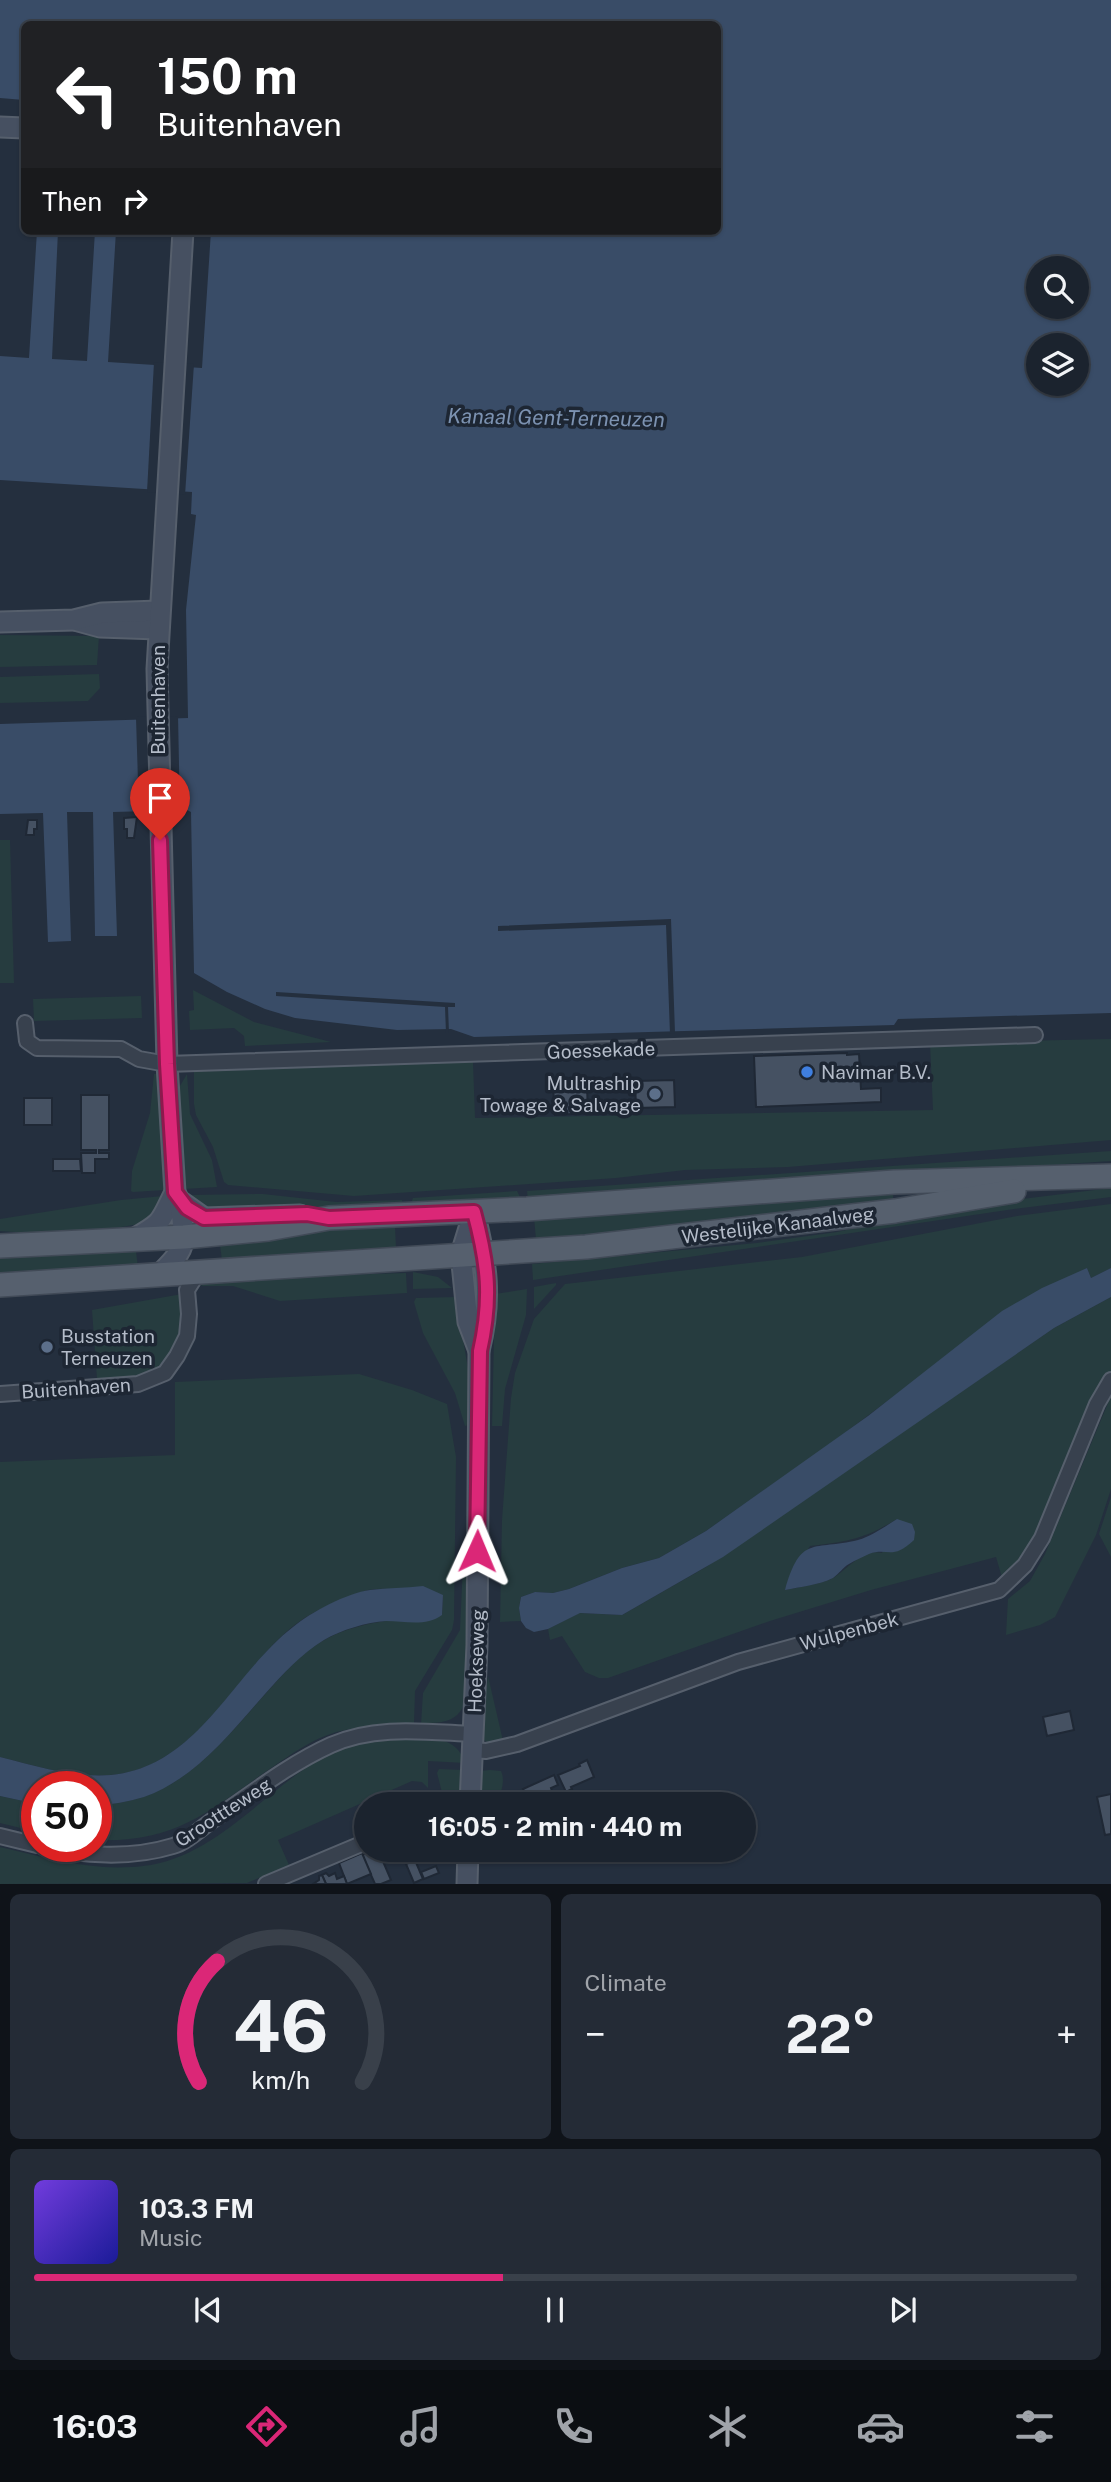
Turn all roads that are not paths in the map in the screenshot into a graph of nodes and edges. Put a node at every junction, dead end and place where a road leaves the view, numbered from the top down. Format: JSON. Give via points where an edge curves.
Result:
{"nodes":[{"id":1,"x":0,"y":127,"type":"edge"},
{"id":2,"x":21,"y":128,"type":"edge"},
{"id":3,"x":183,"y":235,"type":"edge"},
{"id":4,"x":159,"y":620,"type":"junction"},
{"id":5,"x":0,"y":622,"type":"edge"},
{"id":6,"x":25,"y":1023,"type":"dead end"},
{"id":7,"x":1035,"y":1035,"type":"dead end"},
{"id":8,"x":167,"y":1064,"type":"junction"},
{"id":9,"x":1102,"y":1177,"type":"edge"},
{"id":10,"x":177,"y":1197,"type":"junction"},
{"id":11,"x":474,"y":1212,"type":"junction"},
{"id":12,"x":329,"y":1218,"type":"junction"},
{"id":13,"x":184,"y":1237,"type":"junction"},
{"id":14,"x":135,"y":1238,"type":"junction"},
{"id":15,"x":0,"y":1246,"type":"edge"},
{"id":16,"x":461,"y":1254,"type":"junction"},
{"id":17,"x":485,"y":1254,"type":"junction"},
{"id":18,"x":199,"y":1271,"type":"junction"},
{"id":19,"x":161,"y":1273,"type":"junction"},
{"id":20,"x":0,"y":1285,"type":"edge"},
{"id":21,"x":480,"y":1351,"type":"junction"},
{"id":22,"x":1111,"y":1380,"type":"edge"},
{"id":23,"x":0,"y":1394,"type":"edge"},
{"id":24,"x":395,"y":1732,"type":"joint"},
{"id":25,"x":473,"y":1742,"type":"junction"},
{"id":26,"x":471,"y":1792,"type":"edge"},
{"id":27,"x":0,"y":1836,"type":"edge"},
{"id":28,"x":21,"y":1841,"type":"edge"},
{"id":29,"x":354,"y":1847,"type":"edge"},
{"id":30,"x":112,"y":1853,"type":"edge"},
{"id":31,"x":468,"y":1862,"type":"edge"},
{"id":32,"x":266,"y":1884,"type":"edge"},
{"id":33,"x":467,"y":1884,"type":"edge"}],
"edges":[{"from":1,"to":2,"type":"main road"},
{"from":3,"to":4,"type":"main road","name":"Buitenhaven"},
{"from":4,"to":5,"type":"main road","name":"Buitenhaven","via":[[100,627],[74,620]]},
{"from":4,"to":8,"type":"main road","name":"Buitenhaven","via":[[157,716]]},
{"from":6,"to":8,"type":"street","via":[[27,1041],[37,1048],[121,1049],[139,1059]]},
{"from":7,"to":8,"type":"street","name":"Goessekade"},
{"from":8,"to":10,"type":"main road","name":"Buitenhaven"},
{"from":9,"to":11,"type":"main road","name":"Westelijke Kanaalweg","via":[[894,1182]]},
{"from":9,"to":17,"type":"main road","name":"Westelijke Kanaalweg","via":[[895,1211],[586,1247]]},
{"from":10,"to":12,"type":"main road","via":[[204,1218],[307,1214]]},
{"from":10,"to":13,"type":"main road","name":"Buitenhaven"},
{"from":10,"to":14,"type":"main road","via":[[164,1217]]},
{"from":11,"to":12,"type":"main road"},
{"from":11,"to":16,"type":"main road","name":"Hoekseweg"},
{"from":11,"to":17,"type":"main road","name":"Hoekseweg"},
{"from":12,"to":13,"type":"main road"},
{"from":13,"to":14,"type":"main road"},
{"from":13,"to":19,"type":"main road","via":[[178,1256]]},
{"from":14,"to":15,"type":"main road"},
{"from":16,"to":17,"type":"main road","name":"Westelijke Kanaalweg"},
{"from":16,"to":18,"type":"main road"},
{"from":16,"to":21,"type":"main road","name":"Hoekseweg","via":[[468,1322]]},
{"from":17,"to":21,"type":"main road","name":"Hoekseweg","via":[[487,1319]]},
{"from":18,"to":19,"type":"main road"},
{"from":18,"to":23,"type":"street","name":"Buitenhaven","via":[[187,1290],[187,1336],[165,1373],[138,1384]]},
{"from":19,"to":20,"type":"main road"},
{"from":21,"to":25,"type":"main road","name":"Hoekseweg"},
{"from":22,"to":25,"type":"street","name":"Wulpenbek","via":[[1042,1538],[1025,1565],[999,1590],[738,1662],[517,1744],[486,1751]]},
{"from":24,"to":25,"type":"street","name":"Wulpenbek"},
{"from":24,"to":30,"type":"street","name":"Groottteweg","via":[[332,1745],[280,1774],[175,1846]]},
{"from":25,"to":26,"type":"main road","name":"Hoekseweg"},
{"from":27,"to":28,"type":"street","name":"Groottteweg"},
{"from":29,"to":32,"type":"street"},
{"from":31,"to":33,"type":"main road"}]}
